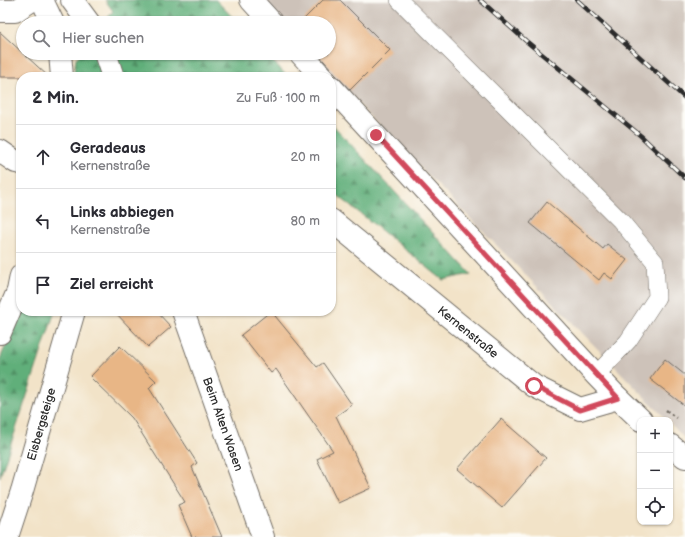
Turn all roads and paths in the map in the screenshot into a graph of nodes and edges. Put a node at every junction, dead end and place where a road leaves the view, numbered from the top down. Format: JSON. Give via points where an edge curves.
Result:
{"nodes":[{"id":1,"x":32,"y":0,"type":"edge"},
{"id":2,"x":42,"y":0,"type":"edge"},
{"id":3,"x":72,"y":0,"type":"edge"},
{"id":4,"x":251,"y":0,"type":"edge"},
{"id":5,"x":399,"y":0,"type":"edge"},
{"id":6,"x":0,"y":11,"type":"edge"},
{"id":7,"x":50,"y":16,"type":"edge"},
{"id":8,"x":84,"y":16,"type":"edge"},
{"id":9,"x":266,"y":16,"type":"edge"},
{"id":10,"x":61,"y":60,"type":"edge"},
{"id":11,"x":107,"y":60,"type":"edge"},
{"id":12,"x":306,"y":60,"type":"edge"},
{"id":13,"x":62,"y":72,"type":"edge"},
{"id":14,"x":111,"y":72,"type":"edge"},
{"id":15,"x":317,"y":72,"type":"edge"},
{"id":16,"x":336,"y":92,"type":"edge"},
{"id":17,"x":0,"y":151,"type":"edge"},
{"id":18,"x":16,"y":162,"type":"edge"},
{"id":19,"x":336,"y":224,"type":"edge"},
{"id":20,"x":16,"y":296,"type":"edge"},
{"id":21,"x":73,"y":316,"type":"edge"},
{"id":22,"x":185,"y":316,"type":"edge"},
{"id":23,"x":0,"y":333,"type":"edge"},
{"id":24,"x":596,"y":375,"type":"junction"},
{"id":25,"x":618,"y":398,"type":"junction"},
{"id":26,"x":638,"y":417,"type":"edge"},
{"id":27,"x":673,"y":447,"type":"edge"},
{"id":28,"x":685,"y":457,"type":"edge"},
{"id":29,"x":7,"y":537,"type":"edge"},
{"id":30,"x":262,"y":537,"type":"edge"}],
"edges":[{"from":1,"to":6,"type":"street","via":[[15,11]]},
{"from":2,"to":7,"type":"street"},
{"from":3,"to":8,"type":"street"},
{"from":4,"to":9,"type":"street"},
{"from":5,"to":24,"type":"lane","via":[[620,220],[655,262],[657,297],[628,341]]},
{"from":10,"to":13,"type":"street"},
{"from":11,"to":14,"type":"street"},
{"from":12,"to":15,"type":"street"},
{"from":16,"to":24,"type":"street"},
{"from":17,"to":18,"type":"street"},
{"from":19,"to":25,"type":"street","name":"Kernenstraße","via":[[534,386],[580,410]]},
{"from":20,"to":23,"type":"street"},
{"from":21,"to":29,"type":"street","name":"Eisbergsteige"},
{"from":22,"to":30,"type":"street","name":"Beim Alten Wasen"},
{"from":24,"to":25,"type":"street"},
{"from":25,"to":26,"type":"street"},
{"from":27,"to":28,"type":"street"}]}
